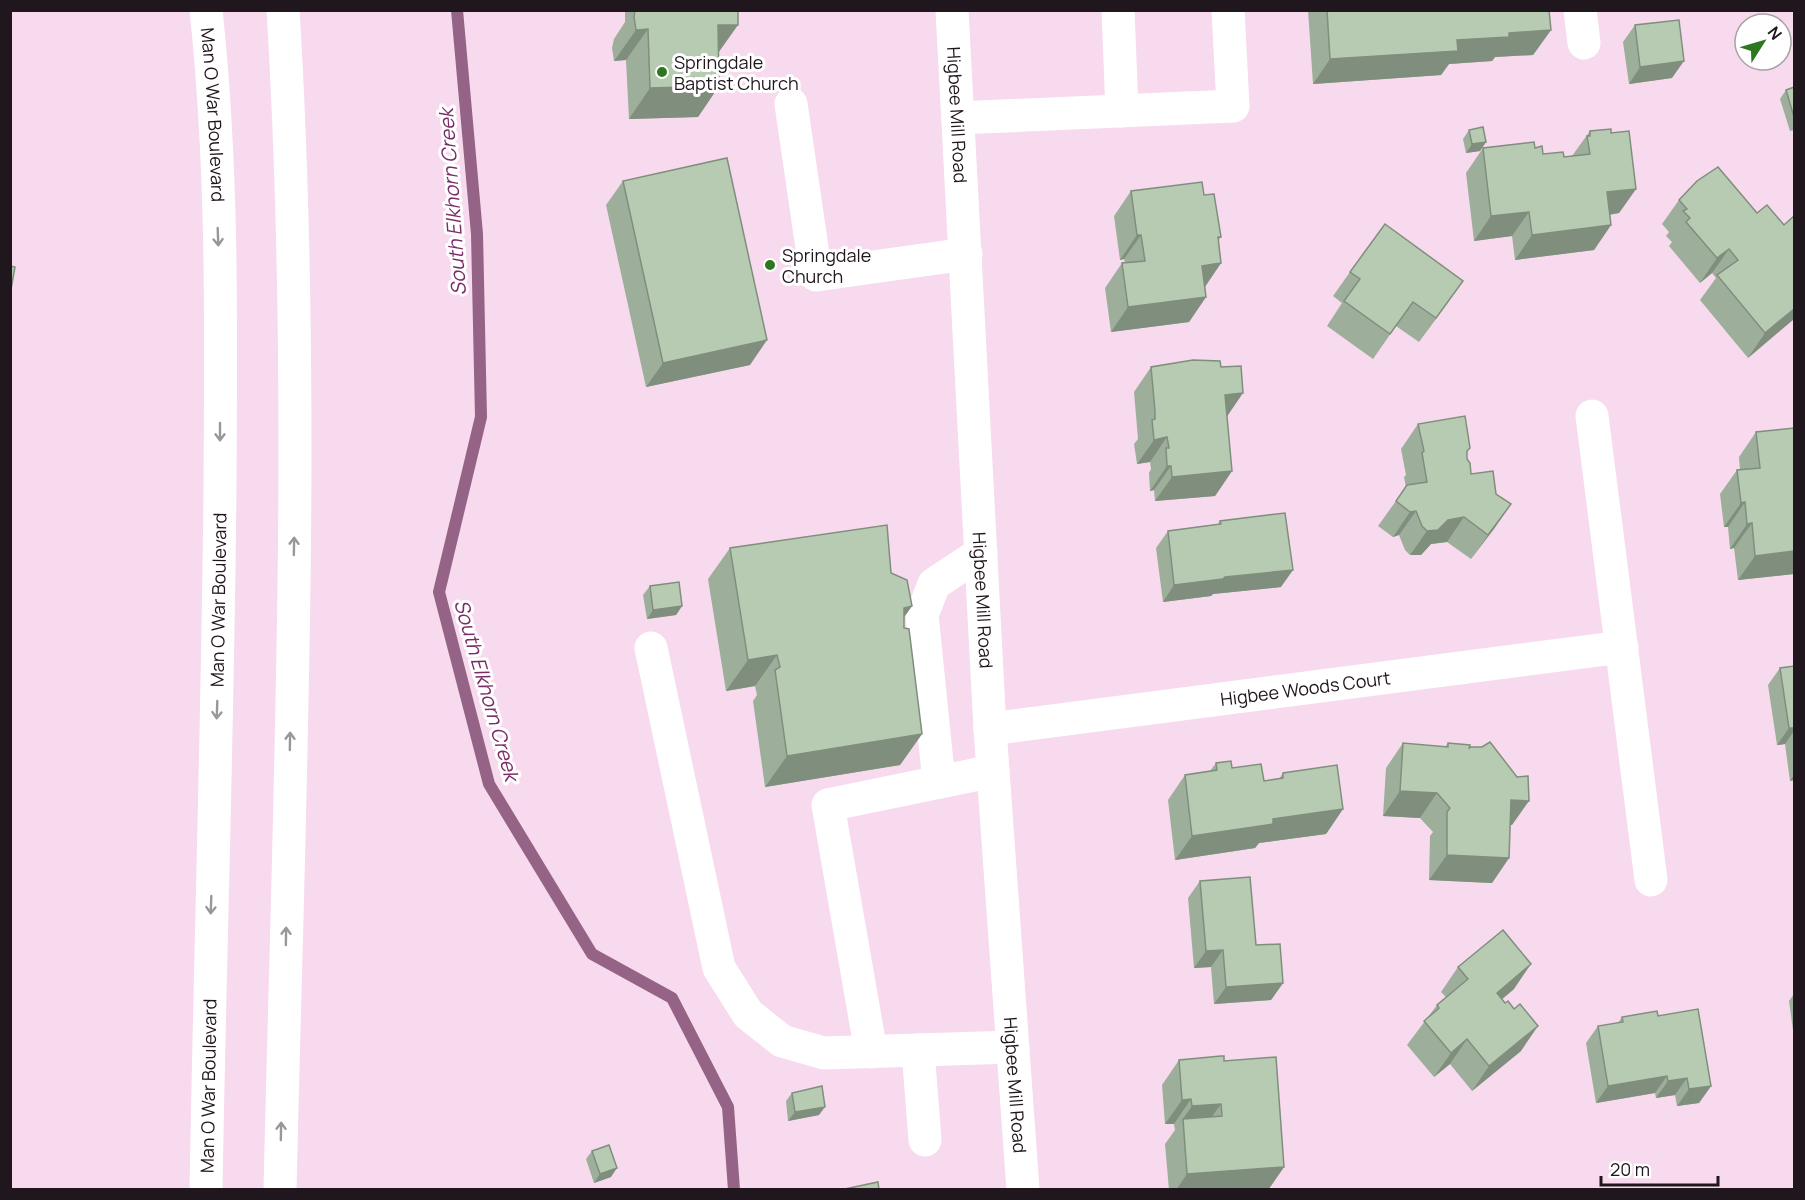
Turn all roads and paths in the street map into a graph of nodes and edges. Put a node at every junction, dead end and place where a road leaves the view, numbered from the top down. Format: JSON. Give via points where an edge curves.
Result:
{"nodes":[{"id":1,"x":206,"y":10,"type":"edge"},
{"id":2,"x":283,"y":10,"type":"edge"},
{"id":3,"x":952,"y":10,"type":"edge"},
{"id":4,"x":1118,"y":10,"type":"edge"},
{"id":5,"x":1228,"y":10,"type":"edge"},
{"id":6,"x":1580,"y":10,"type":"edge"},
{"id":7,"x":1584,"y":43,"type":"dead end"},
{"id":8,"x":791,"y":104,"type":"dead end"},
{"id":9,"x":1122,"y":111,"type":"junction"},
{"id":10,"x":958,"y":118,"type":"junction"},
{"id":11,"x":966,"y":254,"type":"junction"},
{"id":12,"x":1592,"y":417,"type":"dead end"},
{"id":13,"x":981,"y":553,"type":"junction"},
{"id":14,"x":1622,"y":647,"type":"junction"},
{"id":15,"x":651,"y":648,"type":"dead end"},
{"id":16,"x":990,"y":729,"type":"junction"},
{"id":17,"x":993,"y":771,"type":"junction"},
{"id":18,"x":939,"y":782,"type":"junction"},
{"id":19,"x":1651,"y":880,"type":"dead end"},
{"id":20,"x":1013,"y":1047,"type":"junction"},
{"id":21,"x":918,"y":1050,"type":"junction"},
{"id":22,"x":870,"y":1052,"type":"junction"},
{"id":23,"x":925,"y":1140,"type":"dead end"},
{"id":24,"x":206,"y":1190,"type":"edge"},
{"id":25,"x":280,"y":1190,"type":"edge"},
{"id":26,"x":1023,"y":1190,"type":"edge"}],
"edges":[{"from":1,"to":24,"type":"main road","name":"Man O War Boulevard","one_way":true,"via":[[215,117],[221,322]]},
{"from":25,"to":2,"type":"main road","one_way":true,"via":[[296,475],[294,262]]},
{"from":3,"to":10,"type":"main road","name":"Higbee Mill Road"},
{"from":4,"to":9,"type":"main road"},
{"from":5,"to":9,"type":"main road","via":[[1233,106]]},
{"from":6,"to":7,"type":"main road"},
{"from":8,"to":11,"type":"main road","via":[[816,275]]},
{"from":9,"to":10,"type":"main road"},
{"from":10,"to":11,"type":"main road","name":"Higbee Mill Road"},
{"from":11,"to":13,"type":"main road","name":"Higbee Mill Road"},
{"from":12,"to":14,"type":"main road"},
{"from":13,"to":16,"type":"main road","name":"Higbee Mill Road"},
{"from":13,"to":18,"type":"main road","via":[[934,584],[922,615]]},
{"from":14,"to":16,"type":"main road","name":"Higbee Woods Court"},
{"from":14,"to":19,"type":"main road"},
{"from":15,"to":22,"type":"main road","via":[[719,968],[748,1014],[782,1041],[824,1053]]},
{"from":16,"to":17,"type":"main road","name":"Higbee Mill Road"},
{"from":17,"to":18,"type":"main road"},
{"from":17,"to":20,"type":"main road","name":"Higbee Mill Road"},
{"from":18,"to":22,"type":"main road","via":[[828,805]]},
{"from":20,"to":21,"type":"main road"},
{"from":20,"to":26,"type":"main road","name":"Higbee Mill Road"},
{"from":21,"to":22,"type":"main road"},
{"from":21,"to":23,"type":"main road"}]}
